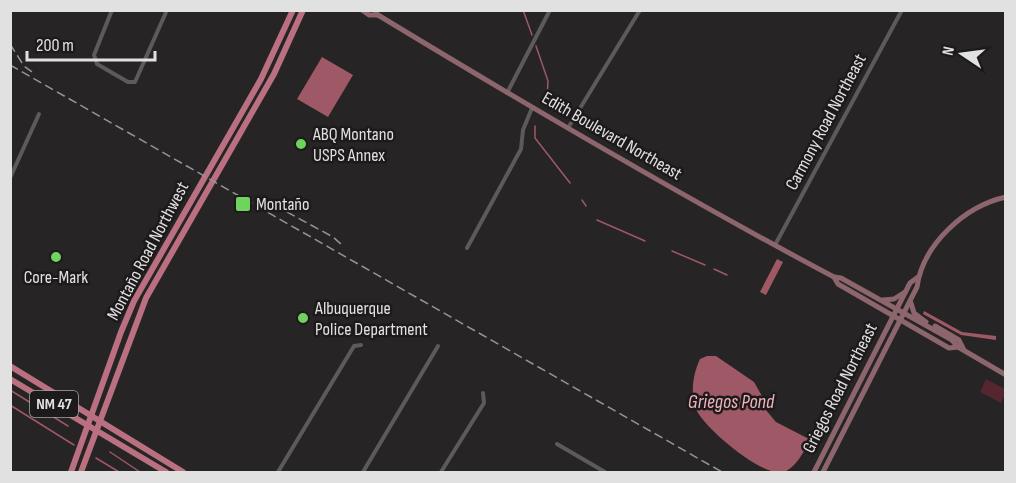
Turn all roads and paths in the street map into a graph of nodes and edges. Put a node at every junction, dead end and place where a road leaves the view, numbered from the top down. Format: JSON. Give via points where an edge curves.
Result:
{"nodes":[{"id":1,"x":112,"y":10,"type":"edge"},
{"id":2,"x":167,"y":10,"type":"edge"},
{"id":3,"x":293,"y":10,"type":"edge"},
{"id":4,"x":303,"y":10,"type":"edge"},
{"id":5,"x":362,"y":10,"type":"edge"},
{"id":6,"x":550,"y":10,"type":"edge"},
{"id":7,"x":640,"y":10,"type":"edge"},
{"id":8,"x":902,"y":10,"type":"edge"},
{"id":9,"x":376,"y":13,"type":"edge"},
{"id":10,"x":507,"y":93,"type":"junction"},
{"id":11,"x":532,"y":108,"type":"junction"},
{"id":12,"x":39,"y":114,"type":"dead end"},
{"id":13,"x":568,"y":128,"type":"junction"},
{"id":14,"x":10,"y":178,"type":"edge"},
{"id":15,"x":1005,"y":196,"type":"edge"},
{"id":16,"x":775,"y":246,"type":"junction"},
{"id":17,"x":468,"y":248,"type":"dead end"},
{"id":18,"x":918,"y":277,"type":"junction"},
{"id":19,"x":834,"y":278,"type":"junction"},
{"id":20,"x":906,"y":291,"type":"junction"},
{"id":21,"x":911,"y":298,"type":"junction"},
{"id":22,"x":881,"y":300,"type":"junction"},
{"id":23,"x":897,"y":309,"type":"junction"},
{"id":24,"x":904,"y":313,"type":"junction"},
{"id":25,"x":893,"y":317,"type":"junction"},
{"id":26,"x":900,"y":321,"type":"junction"},
{"id":27,"x":361,"y":345,"type":"dead end"},
{"id":28,"x":438,"y":346,"type":"dead end"},
{"id":29,"x":958,"y":347,"type":"junction"},
{"id":30,"x":964,"y":351,"type":"junction"},
{"id":31,"x":10,"y":366,"type":"edge"},
{"id":32,"x":1005,"y":375,"type":"edge"},
{"id":33,"x":10,"y":379,"type":"edge"},
{"id":34,"x":483,"y":393,"type":"dead end"},
{"id":35,"x":91,"y":415,"type":"junction"},
{"id":36,"x":100,"y":420,"type":"junction"},
{"id":37,"x":88,"y":424,"type":"junction"},
{"id":38,"x":97,"y":430,"type":"junction"},
{"id":39,"x":557,"y":444,"type":"dead end"},
{"id":40,"x":71,"y":472,"type":"edge"},
{"id":41,"x":81,"y":472,"type":"edge"},
{"id":42,"x":166,"y":472,"type":"edge"},
{"id":43,"x":183,"y":472,"type":"edge"},
{"id":44,"x":278,"y":472,"type":"edge"},
{"id":45,"x":363,"y":472,"type":"edge"},
{"id":46,"x":441,"y":472,"type":"edge"},
{"id":47,"x":605,"y":472,"type":"edge"},
{"id":48,"x":814,"y":472,"type":"edge"},
{"id":49,"x":823,"y":472,"type":"edge"}],
"edges":[{"from":1,"to":2,"type":"street","via":[[94,55],[98,64],[128,82],[135,82]]},
{"from":3,"to":35,"type":"main road","name":"Montaño Road Northwest","via":[[261,79],[134,301]]},
{"from":4,"to":36,"type":"main road","name":"Montaño Road Northwest","via":[[274,74],[143,304]]},
{"from":5,"to":9,"type":"street","name":"Edith Boulevard Northeast","via":[[369,15]]},
{"from":6,"to":10,"type":"street"},
{"from":7,"to":13,"type":"street"},
{"from":8,"to":16,"type":"street","name":"Carmony Road Northeast"},
{"from":9,"to":10,"type":"street","name":"Edith Boulevard Northeast"},
{"from":10,"to":11,"type":"street","name":"Edith Boulevard Northeast"},
{"from":11,"to":13,"type":"street","name":"Edith Boulevard Northeast"},
{"from":11,"to":17,"type":"street","via":[[521,149]]},
{"from":12,"to":14,"type":"street"},
{"from":13,"to":16,"type":"street","name":"Edith Boulevard Northeast"},
{"from":15,"to":18,"type":"street","via":[[980,205],[950,227]]},
{"from":16,"to":19,"type":"street","name":"Edith Boulevard Northeast"},
{"from":18,"to":20,"type":"street","name":"Griegos Road Northeast"},
{"from":18,"to":21,"type":"street","name":"Griegos Road Northeast"},
{"from":19,"to":22,"type":"street","name":"Edith Boulevard Northeast"},
{"from":19,"to":25,"type":"street","name":"Edith Boulevard Northeast"},
{"from":20,"to":22,"type":"street","via":[[894,299]]},
{"from":20,"to":23,"type":"street","name":"Griegos Road Northeast"},
{"from":21,"to":24,"type":"street","name":"Griegos Road Northeast"},
{"from":21,"to":30,"type":"street","via":[[914,313],[959,340]]},
{"from":22,"to":23,"type":"street","name":"Edith Boulevard Northeast"},
{"from":23,"to":24,"type":"street","name":"Edith Boulevard Northeast"},
{"from":23,"to":25,"type":"street","name":"Griegos Road Northeast"},
{"from":24,"to":26,"type":"street","name":"Griegos Road Northeast"},
{"from":24,"to":29,"type":"street","name":"Edith Boulevard Northeast"},
{"from":25,"to":26,"type":"street","name":"Edith Boulevard Northeast"},
{"from":25,"to":48,"type":"street","name":"Griegos Road Northeast"},
{"from":26,"to":29,"type":"street","name":"Edith Boulevard Northeast","via":[[949,348]]},
{"from":26,"to":49,"type":"street","name":"Griegos Road Northeast"},
{"from":27,"to":44,"type":"street","via":[[354,346]]},
{"from":28,"to":45,"type":"street"},
{"from":29,"to":30,"type":"street","name":"Edith Boulevard Northeast"},
{"from":30,"to":32,"type":"street","name":"Edith Boulevard Northeast"},
{"from":31,"to":35,"type":"main road","number":"NM 47"},
{"from":33,"to":37,"type":"main road","number":"NM 47"},
{"from":34,"to":46,"type":"street","via":[[484,404]]},
{"from":35,"to":36,"type":"main road","number":"NM 47"},
{"from":35,"to":37,"type":"main road","name":"Montaño Road Northwest"},
{"from":36,"to":38,"type":"main road","name":"Montaño Road Northwest"},
{"from":36,"to":43,"type":"main road","number":"NM 47"},
{"from":37,"to":38,"type":"main road","number":"NM 47"},
{"from":37,"to":40,"type":"main road","name":"Montaño Road Northwest"},
{"from":38,"to":41,"type":"main road","name":"Montaño Road Northwest"},
{"from":38,"to":42,"type":"main road","number":"NM 47"},
{"from":39,"to":47,"type":"street"}]}
